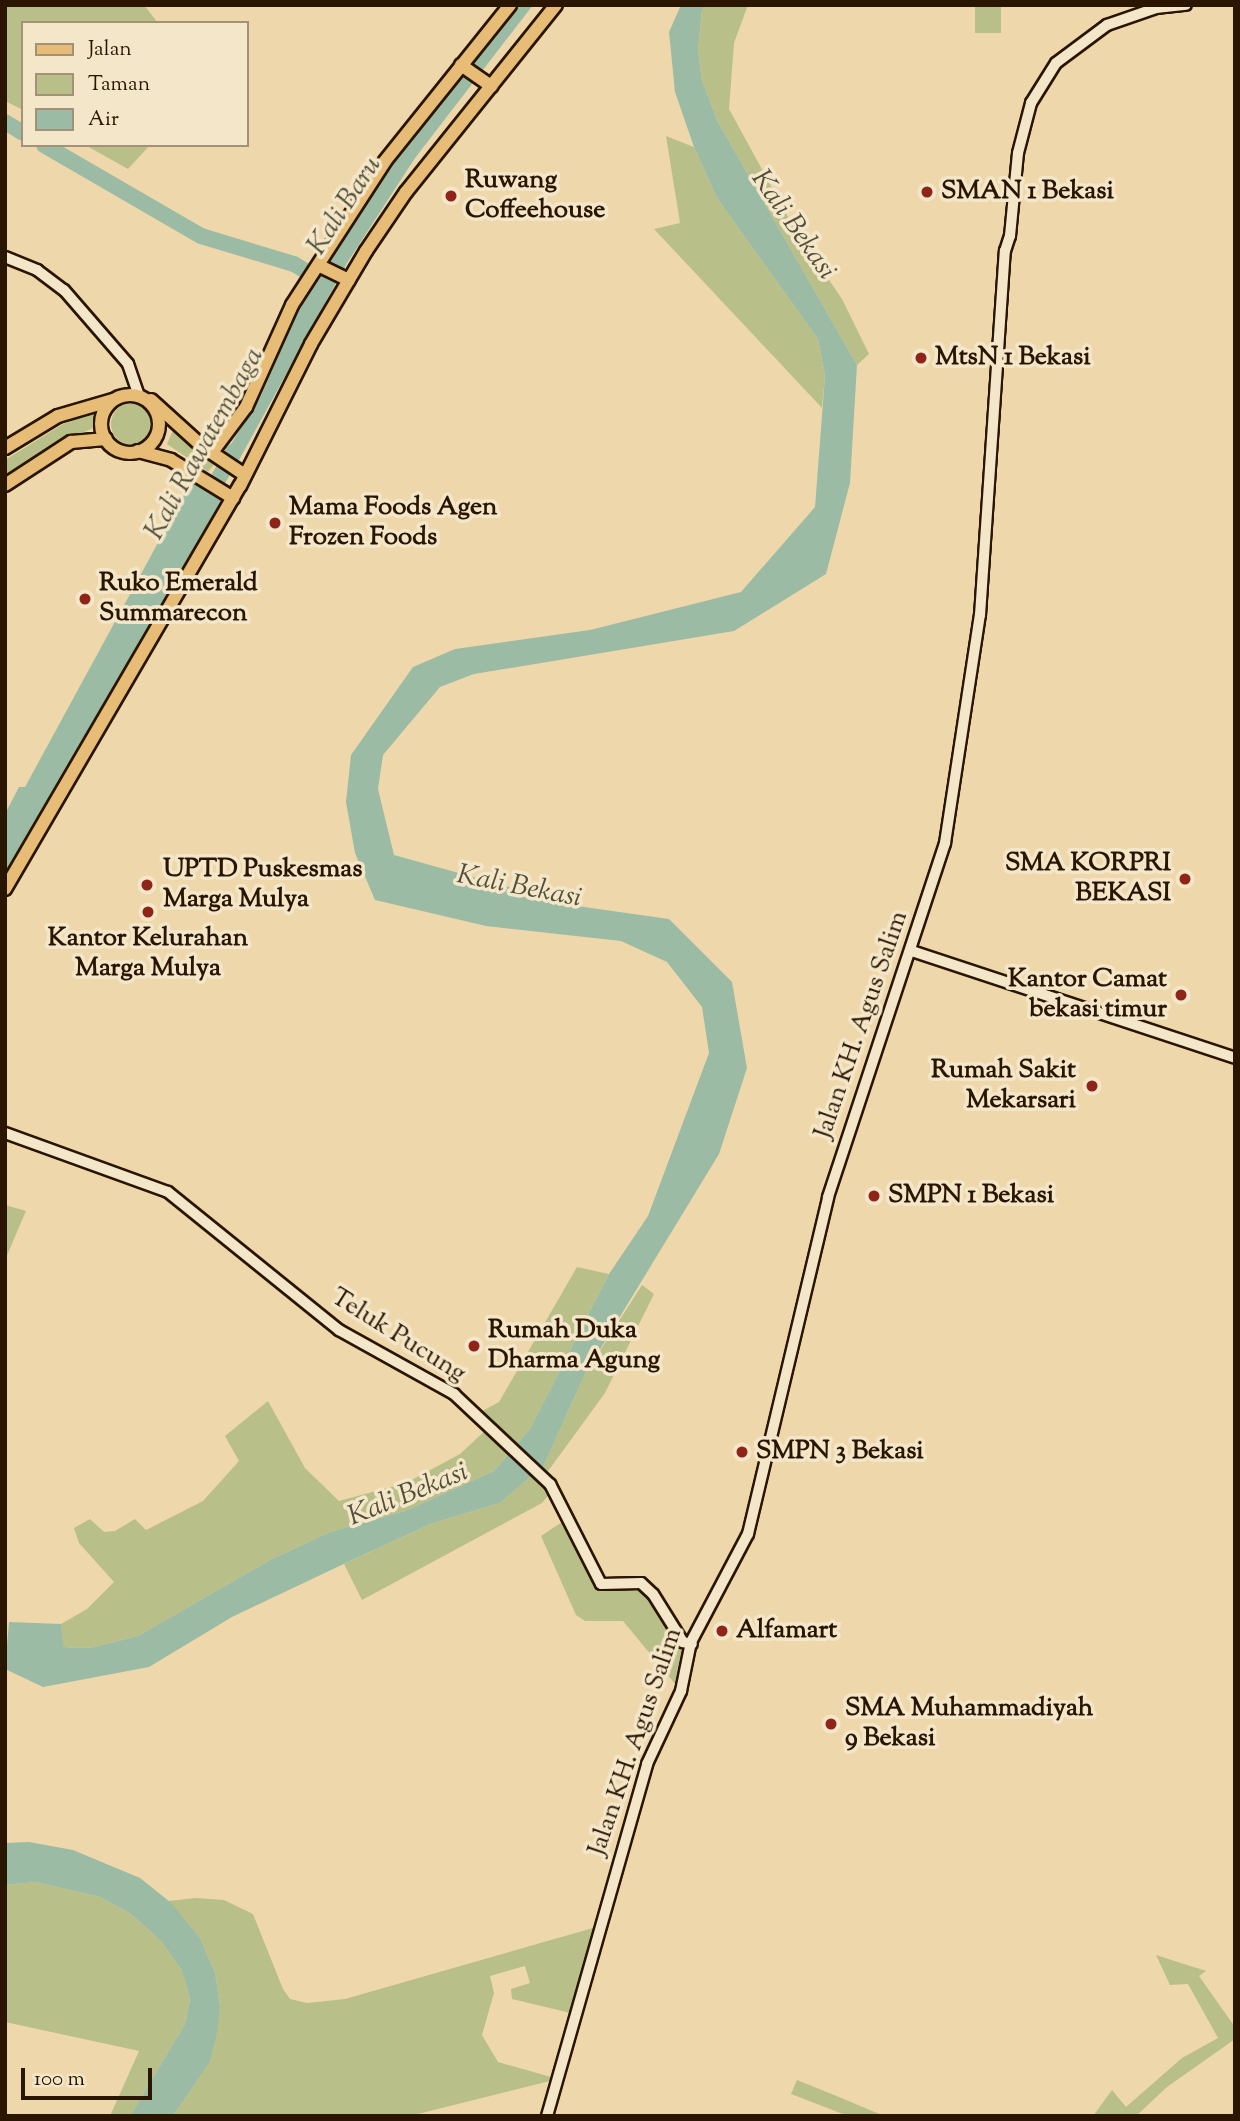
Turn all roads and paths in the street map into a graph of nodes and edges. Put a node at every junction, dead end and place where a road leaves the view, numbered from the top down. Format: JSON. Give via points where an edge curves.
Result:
{"nodes":[{"id":1,"x":510,"y":5,"type":"edge"},
{"id":2,"x":556,"y":5,"type":"edge"},
{"id":3,"x":1186,"y":5,"type":"edge"},
{"id":4,"x":462,"y":66,"type":"junction"},
{"id":5,"x":487,"y":83,"type":"junction"},
{"id":6,"x":5,"y":257,"type":"edge"},
{"id":7,"x":322,"y":268,"type":"junction"},
{"id":8,"x":346,"y":279,"type":"junction"},
{"id":9,"x":141,"y":397,"type":"junction"},
{"id":10,"x":116,"y":399,"type":"junction"},
{"id":11,"x":92,"y":405,"type":"junction"},
{"id":12,"x":89,"y":438,"type":"junction"},
{"id":13,"x":106,"y":439,"type":"junction"},
{"id":14,"x":5,"y":448,"type":"edge"},
{"id":15,"x":138,"y":452,"type":"junction"},
{"id":16,"x":216,"y":454,"type":"junction"},
{"id":17,"x":242,"y":473,"type":"junction"},
{"id":18,"x":5,"y":485,"type":"edge"},
{"id":19,"x":229,"y":495,"type":"junction"},
{"id":20,"x":5,"y":889,"type":"edge"},
{"id":21,"x":912,"y":951,"type":"junction"},
{"id":22,"x":1235,"y":1058,"type":"edge"},
{"id":23,"x":5,"y":1133,"type":"edge"},
{"id":24,"x":692,"y":1644,"type":"junction"},
{"id":25,"x":547,"y":2116,"type":"edge"}],
"edges":[{"from":1,"to":4,"type":"main road"},
{"from":2,"to":5,"type":"main road"},
{"from":3,"to":21,"type":"street","name":"Jalan KH. Agus Salim","via":[[1156,8],[1107,25],[1056,63],[1031,103],[1018,153],[1010,236],[1004,251],[993,457],[968,711],[946,843]]},
{"from":4,"to":5,"type":"main road"},
{"from":4,"to":7,"type":"main road","via":[[403,134]]},
{"from":5,"to":8,"type":"main road"},
{"from":6,"to":9,"type":"street","via":[[37,270],[64,290],[128,363]]},
{"from":7,"to":8,"type":"main road"},
{"from":7,"to":16,"type":"main road","via":[[292,305],[256,391]]},
{"from":8,"to":17,"type":"main road"},
{"from":9,"to":10,"type":"main road"},
{"from":9,"to":15,"type":"main road","via":[[154,407],[159,424],[154,439]]},
{"from":9,"to":16,"type":"main road","via":[[157,402]]},
{"from":10,"to":11,"type":"main road"},
{"from":10,"to":13,"type":"main road","via":[[102,416]]},
{"from":11,"to":12,"type":"main road","via":[[96,418]]},
{"from":11,"to":14,"type":"main road","via":[[58,416]]},
{"from":12,"to":13,"type":"main road"},
{"from":12,"to":18,"type":"main road","via":[[66,445]]},
{"from":13,"to":15,"type":"main road","via":[[119,450]]},
{"from":15,"to":19,"type":"main road","via":[[169,459]]},
{"from":16,"to":17,"type":"main road"},
{"from":17,"to":19,"type":"main road"},
{"from":19,"to":20,"type":"main road"},
{"from":21,"to":22,"type":"street"},
{"from":21,"to":24,"type":"street","name":"Jalan KH. Agus Salim","via":[[828,1197],[748,1534]]},
{"from":23,"to":24,"type":"street","name":"Teluk Pucung","via":[[168,1192],[339,1330],[433,1380],[550,1484],[601,1584],[640,1583],[653,1594],[683,1642]]},
{"from":24,"to":25,"type":"street","name":"Jalan KH. Agus Salim","via":[[681,1691],[647,1764],[603,1911],[582,2006]]}]}
